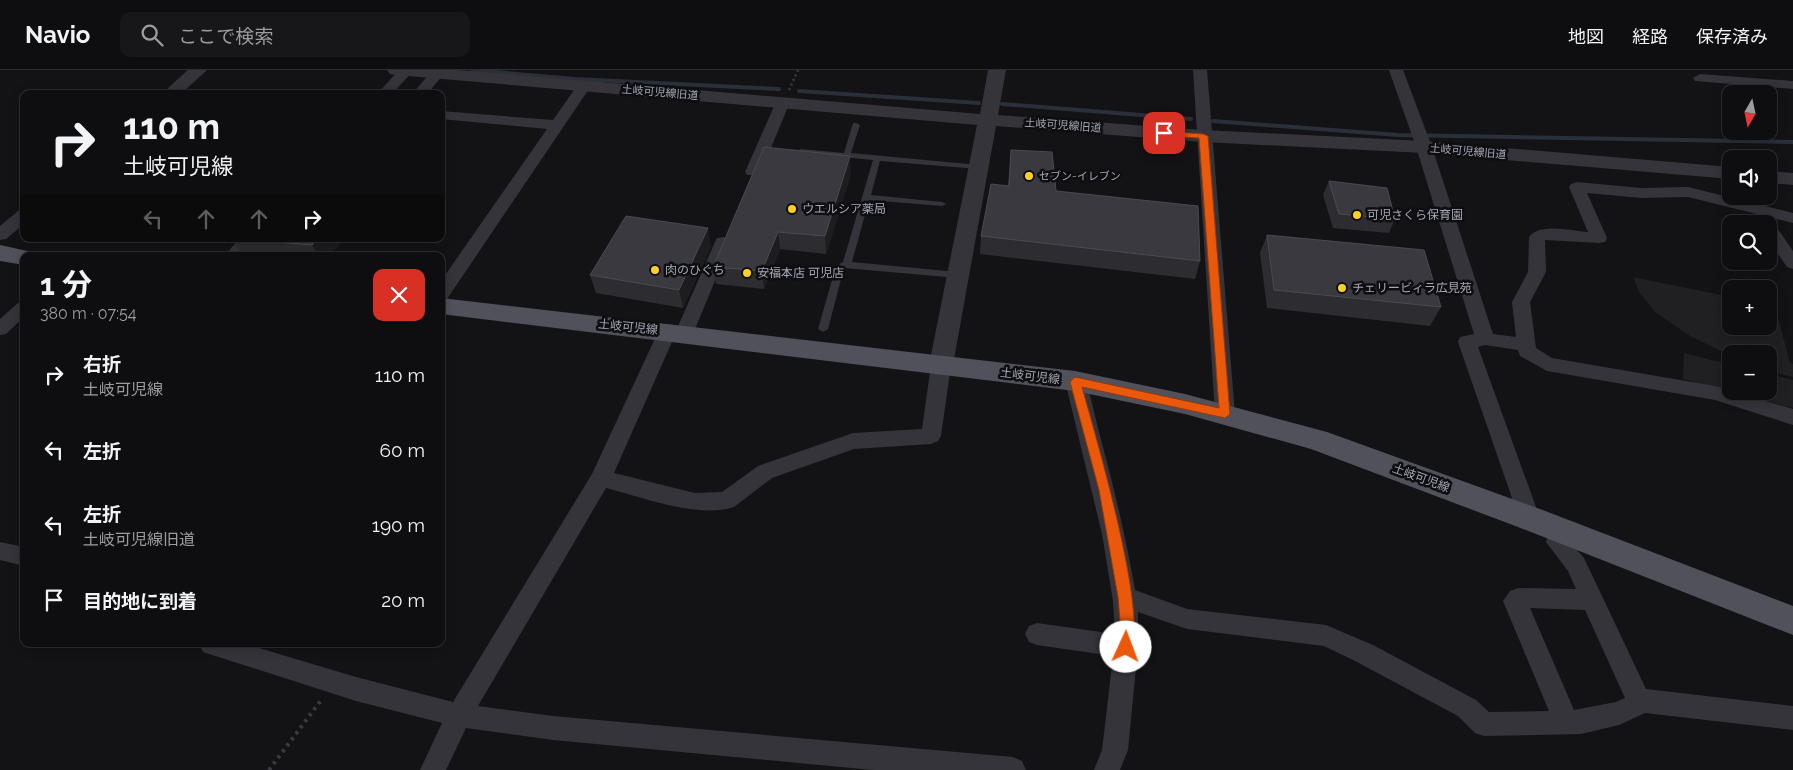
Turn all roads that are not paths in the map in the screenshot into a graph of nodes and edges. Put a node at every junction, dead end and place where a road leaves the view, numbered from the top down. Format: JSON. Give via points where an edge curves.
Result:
{"nodes":[{"id":1,"x":198,"y":70,"type":"edge"},
{"id":2,"x":401,"y":70,"type":"edge"},
{"id":3,"x":996,"y":70,"type":"edge"},
{"id":4,"x":1200,"y":70,"type":"edge"},
{"id":5,"x":1396,"y":70,"type":"edge"},
{"id":6,"x":437,"y":74,"type":"junction"},
{"id":7,"x":1700,"y":78,"type":"dead end"},
{"id":8,"x":1793,"y":85,"type":"edge"},
{"id":9,"x":584,"y":86,"type":"junction"},
{"id":10,"x":174,"y":90,"type":"edge"},
{"id":11,"x":387,"y":90,"type":"edge"},
{"id":12,"x":423,"y":90,"type":"edge"},
{"id":13,"x":783,"y":102,"type":"junction"},
{"id":14,"x":445,"y":114,"type":"edge"},
{"id":15,"x":988,"y":120,"type":"junction"},
{"id":16,"x":558,"y":125,"type":"junction"},
{"id":17,"x":856,"y":125,"type":"dead end"},
{"id":18,"x":1203,"y":136,"type":"junction"},
{"id":19,"x":1421,"y":139,"type":"junction"},
{"id":20,"x":795,"y":151,"type":"edge"},
{"id":21,"x":847,"y":155,"type":"junction"},
{"id":22,"x":877,"y":158,"type":"junction"},
{"id":23,"x":979,"y":167,"type":"junction"},
{"id":24,"x":1722,"y":172,"type":"edge"},
{"id":25,"x":1777,"y":178,"type":"edge"},
{"id":26,"x":1793,"y":179,"type":"edge"},
{"id":27,"x":749,"y":182,"type":"edge"},
{"id":28,"x":866,"y":197,"type":"junction"},
{"id":29,"x":942,"y":204,"type":"dead end"},
{"id":30,"x":1754,"y":209,"type":"junction"},
{"id":31,"x":1758,"y":215,"type":"edge"},
{"id":32,"x":20,"y":218,"type":"edge"},
{"id":33,"x":1793,"y":218,"type":"edge"},
{"id":34,"x":730,"y":227,"type":"edge"},
{"id":35,"x":0,"y":235,"type":"edge"},
{"id":36,"x":1777,"y":240,"type":"edge"},
{"id":37,"x":245,"y":242,"type":"edge"},
{"id":38,"x":236,"y":252,"type":"edge"},
{"id":39,"x":0,"y":253,"type":"edge"},
{"id":40,"x":20,"y":256,"type":"edge"},
{"id":41,"x":1793,"y":263,"type":"edge"},
{"id":42,"x":847,"y":264,"type":"junction"},
{"id":43,"x":958,"y":275,"type":"junction"},
{"id":44,"x":445,"y":289,"type":"edge"},
{"id":45,"x":445,"y":306,"type":"edge"},
{"id":46,"x":20,"y":311,"type":"edge"},
{"id":47,"x":0,"y":328,"type":"edge"},
{"id":48,"x":823,"y":330,"type":"dead end"},
{"id":49,"x":675,"y":333,"type":"junction"},
{"id":50,"x":1485,"y":339,"type":"junction"},
{"id":51,"x":1526,"y":346,"type":"junction"},
{"id":52,"x":941,"y":365,"type":"junction"},
{"id":53,"x":1075,"y":382,"type":"junction"},
{"id":54,"x":1225,"y":414,"type":"junction"},
{"id":55,"x":1793,"y":417,"type":"edge"},
{"id":56,"x":600,"y":478,"type":"junction"},
{"id":57,"x":1529,"y":518,"type":"junction"},
{"id":58,"x":1558,"y":529,"type":"junction"},
{"id":59,"x":0,"y":551,"type":"edge"},
{"id":60,"x":20,"y":556,"type":"edge"},
{"id":61,"x":1125,"y":597,"type":"junction"},
{"id":62,"x":1592,"y":600,"type":"junction"},
{"id":63,"x":1793,"y":621,"type":"edge"},
{"id":64,"x":1037,"y":634,"type":"dead end"},
{"id":65,"x":221,"y":647,"type":"edge"},
{"id":66,"x":1126,"y":647,"type":"junction"},
{"id":67,"x":1640,"y":703,"type":"junction"},
{"id":68,"x":460,"y":715,"type":"junction"},
{"id":69,"x":1793,"y":718,"type":"edge"},
{"id":70,"x":1566,"y":721,"type":"junction"},
{"id":71,"x":433,"y":770,"type":"edge"},
{"id":72,"x":1013,"y":770,"type":"edge"},
{"id":73,"x":1107,"y":770,"type":"edge"}],
"edges":[{"from":1,"to":10,"type":"street"},
{"from":2,"to":6,"type":"street","name":"土岐可児線旧道"},
{"from":2,"to":11,"type":"street"},
{"from":3,"to":15,"type":"street"},
{"from":4,"to":18,"type":"street"},
{"from":5,"to":19,"type":"street"},
{"from":6,"to":9,"type":"street","name":"土岐可児線旧道"},
{"from":6,"to":12,"type":"street"},
{"from":7,"to":8,"type":"street"},
{"from":9,"to":13,"type":"street","name":"土岐可児線旧道"},
{"from":9,"to":16,"type":"street"},
{"from":13,"to":15,"type":"street","name":"土岐可児線旧道"},
{"from":13,"to":27,"type":"street"},
{"from":14,"to":16,"type":"street"},
{"from":15,"to":18,"type":"street","name":"土岐可児線旧道"},
{"from":15,"to":23,"type":"street"},
{"from":16,"to":44,"type":"street"},
{"from":17,"to":21,"type":"lane"},
{"from":18,"to":19,"type":"street","name":"土岐可児線旧道"},
{"from":18,"to":54,"type":"street"},
{"from":19,"to":24,"type":"street","name":"土岐可児線旧道"},
{"from":19,"to":50,"type":"street"},
{"from":20,"to":21,"type":"lane"},
{"from":21,"to":22,"type":"lane"},
{"from":22,"to":23,"type":"lane"},
{"from":22,"to":28,"type":"lane"},
{"from":23,"to":43,"type":"street"},
{"from":25,"to":26,"type":"street"},
{"from":28,"to":29,"type":"lane"},
{"from":28,"to":42,"type":"lane"},
{"from":30,"to":31,"type":"street"},
{"from":30,"to":33,"type":"street"},
{"from":30,"to":51,"type":"street","via":[[1688,192],[1641,193],[1577,187],[1599,238],[1537,236],[1537,272],[1521,302]]},
{"from":32,"to":35,"type":"street"},
{"from":34,"to":49,"type":"street"},
{"from":36,"to":41,"type":"street"},
{"from":37,"to":38,"type":"street"},
{"from":39,"to":40,"type":"main road"},
{"from":42,"to":43,"type":"lane"},
{"from":42,"to":48,"type":"lane","via":[[840,266]]},
{"from":43,"to":52,"type":"street"},
{"from":45,"to":49,"type":"main road","name":"土岐可児線"},
{"from":46,"to":47,"type":"street"},
{"from":49,"to":52,"type":"main road","name":"土岐可児線"},
{"from":49,"to":56,"type":"street"},
{"from":50,"to":51,"type":"street"},
{"from":50,"to":57,"type":"street","via":[[1467,342]]},
{"from":51,"to":55,"type":"street","via":[[1527,351],[1547,364],[1715,393]]},
{"from":52,"to":53,"type":"main road","name":"土岐可児線"},
{"from":52,"to":56,"type":"street","via":[[931,436],[844,444],[765,472],[726,501],[695,502]]},
{"from":53,"to":54,"type":"main road","name":"土岐可児線"},
{"from":53,"to":61,"type":"street","via":[[1105,490]]},
{"from":54,"to":57,"type":"main road","name":"土岐可児線","via":[[1317,440]]},
{"from":56,"to":68,"type":"street"},
{"from":57,"to":58,"type":"main road","name":"土岐可児線"},
{"from":58,"to":62,"type":"street","via":[[1557,542],[1576,565]]},
{"from":58,"to":63,"type":"main road","name":"土岐可児線"},
{"from":59,"to":60,"type":"street"},
{"from":61,"to":66,"type":"street"},
{"from":61,"to":70,"type":"street","via":[[1187,619],[1326,636],[1468,708],[1484,724]]},
{"from":62,"to":67,"type":"street"},
{"from":62,"to":70,"type":"street","via":[[1518,598],[1515,601]]},
{"from":64,"to":66,"type":"street"},
{"from":65,"to":68,"type":"street"},
{"from":66,"to":73,"type":"street","via":[[1115,750]]},
{"from":67,"to":69,"type":"street"},
{"from":67,"to":70,"type":"street","via":[[1619,713],[1581,722]]},
{"from":68,"to":71,"type":"street"},
{"from":68,"to":72,"type":"street","via":[[553,728]]}]}
